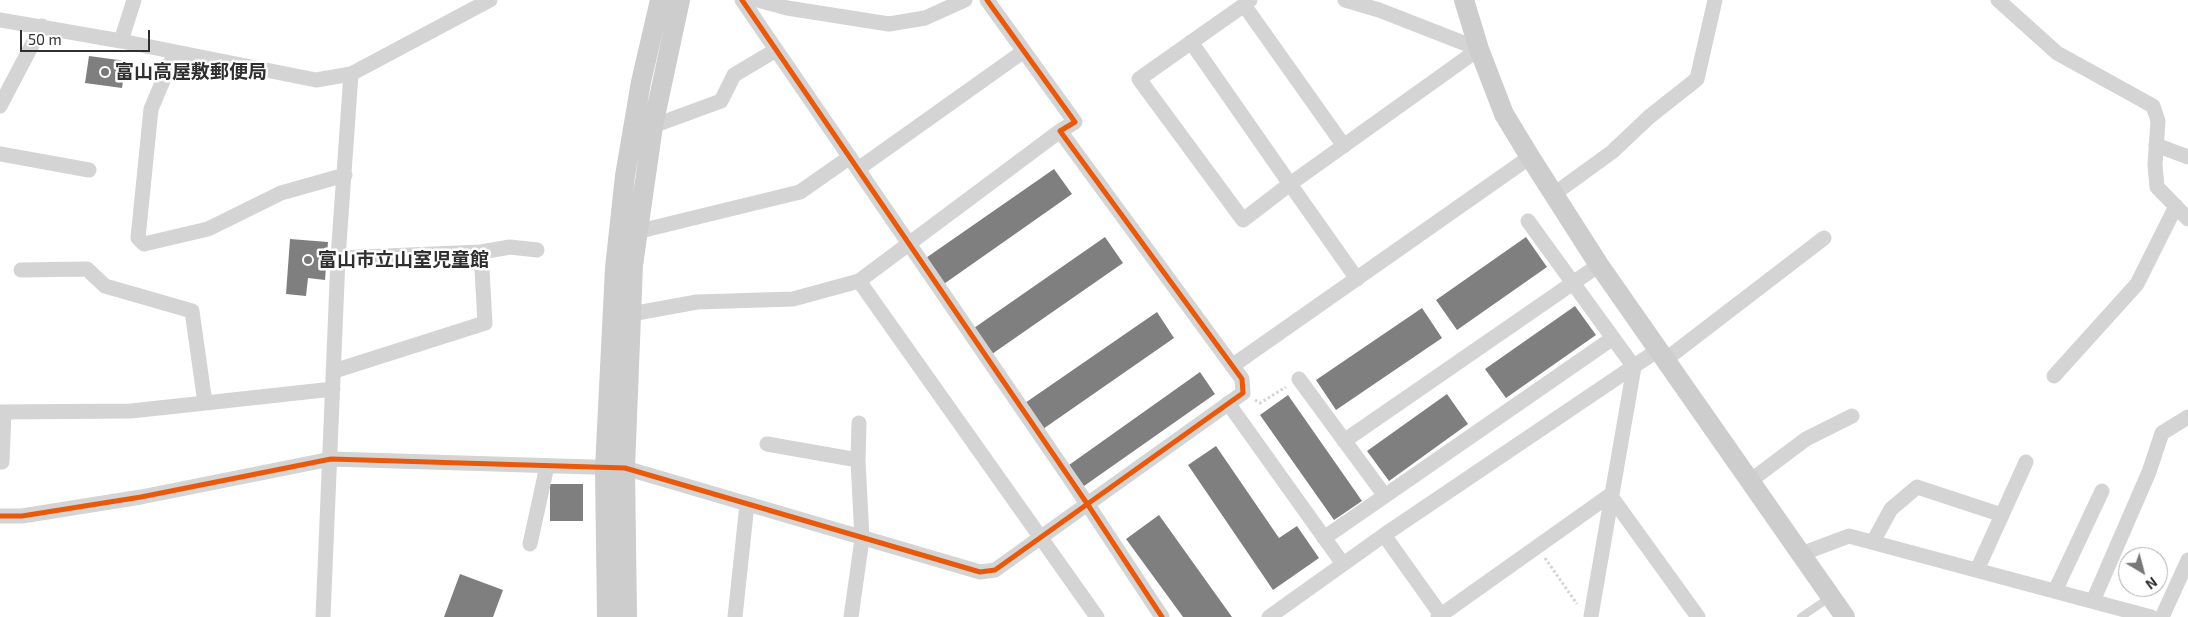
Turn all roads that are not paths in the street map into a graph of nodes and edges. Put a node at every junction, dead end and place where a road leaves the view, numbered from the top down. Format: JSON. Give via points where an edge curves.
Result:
{"nodes":[{"id":1,"x":134,"y":0,"type":"edge"},
{"id":2,"x":490,"y":0,"type":"edge"},
{"id":3,"x":660,"y":0,"type":"edge"},
{"id":4,"x":680,"y":0,"type":"edge"},
{"id":5,"x":742,"y":0,"type":"edge"},
{"id":6,"x":758,"y":0,"type":"edge"},
{"id":7,"x":966,"y":0,"type":"edge"},
{"id":8,"x":987,"y":0,"type":"edge"},
{"id":9,"x":1345,"y":0,"type":"edge"},
{"id":10,"x":1464,"y":0,"type":"edge"},
{"id":11,"x":1715,"y":0,"type":"edge"},
{"id":12,"x":1998,"y":0,"type":"edge"},
{"id":13,"x":1247,"y":2,"type":"edge"},
{"id":14,"x":0,"y":20,"type":"edge"},
{"id":15,"x":42,"y":26,"type":"junction"},
{"id":16,"x":121,"y":41,"type":"junction"},
{"id":17,"x":1191,"y":42,"type":"junction"},
{"id":18,"x":776,"y":50,"type":"junction"},
{"id":19,"x":1478,"y":50,"type":"junction"},
{"id":20,"x":1024,"y":51,"type":"junction"},
{"id":21,"x":175,"y":52,"type":"junction"},
{"id":22,"x":351,"y":74,"type":"junction"},
{"id":23,"x":0,"y":106,"type":"edge"},
{"id":24,"x":654,"y":126,"type":"junction"},
{"id":25,"x":1060,"y":131,"type":"junction"},
{"id":26,"x":2156,"y":145,"type":"junction"},
{"id":27,"x":1344,"y":146,"type":"junction"},
{"id":28,"x":0,"y":154,"type":"edge"},
{"id":29,"x":1530,"y":157,"type":"junction"},
{"id":30,"x":2188,"y":157,"type":"edge"},
{"id":31,"x":854,"y":163,"type":"junction"},
{"id":32,"x":88,"y":170,"type":"dead end"},
{"id":33,"x":344,"y":175,"type":"junction"},
{"id":34,"x":1290,"y":184,"type":"junction"},
{"id":35,"x":1554,"y":194,"type":"junction"},
{"id":36,"x":2176,"y":206,"type":"junction"},
{"id":37,"x":2188,"y":219,"type":"edge"},
{"id":38,"x":1528,"y":221,"type":"dead end"},
{"id":39,"x":636,"y":232,"type":"junction"},
{"id":40,"x":1824,"y":238,"type":"dead end"},
{"id":41,"x":908,"y":243,"type":"junction"},
{"id":42,"x":537,"y":250,"type":"dead end"},
{"id":43,"x":480,"y":252,"type":"junction"},
{"id":44,"x":338,"y":258,"type":"junction"},
{"id":45,"x":1599,"y":265,"type":"junction"},
{"id":46,"x":21,"y":270,"type":"dead end"},
{"id":47,"x":1357,"y":279,"type":"junction"},
{"id":48,"x":859,"y":281,"type":"junction"},
{"id":49,"x":1573,"y":284,"type":"junction"},
{"id":50,"x":631,"y":314,"type":"junction"},
{"id":51,"x":1613,"y":338,"type":"junction"},
{"id":52,"x":1662,"y":355,"type":"junction"},
{"id":53,"x":1232,"y":366,"type":"junction"},
{"id":54,"x":1634,"y":367,"type":"junction"},
{"id":55,"x":334,"y":371,"type":"junction"},
{"id":56,"x":2054,"y":376,"type":"dead end"},
{"id":57,"x":1299,"y":379,"type":"road end"},
{"id":58,"x":333,"y":389,"type":"junction"},
{"id":59,"x":205,"y":403,"type":"junction"},
{"id":60,"x":1228,"y":403,"type":"junction"},
{"id":61,"x":2,"y":412,"type":"edge"},
{"id":62,"x":1852,"y":416,"type":"dead end"},
{"id":63,"x":2188,"y":417,"type":"edge"},
{"id":64,"x":859,"y":422,"type":"dead end"},
{"id":65,"x":1344,"y":440,"type":"junction"},
{"id":66,"x":767,"y":444,"type":"dead end"},
{"id":67,"x":331,"y":459,"type":"junction"},
{"id":68,"x":858,"y":460,"type":"junction"},
{"id":69,"x":0,"y":462,"type":"edge"},
{"id":70,"x":2026,"y":462,"type":"dead end"},
{"id":71,"x":547,"y":466,"type":"junction"},
{"id":72,"x":615,"y":468,"type":"junction"},
{"id":73,"x":1750,"y":481,"type":"junction"},
{"id":74,"x":2102,"y":491,"type":"dead end"},
{"id":75,"x":1610,"y":495,"type":"junction"},
{"id":76,"x":1384,"y":496,"type":"junction"},
{"id":77,"x":747,"y":504,"type":"junction"},
{"id":78,"x":1088,"y":505,"type":"junction"},
{"id":79,"x":2002,"y":514,"type":"junction"},
{"id":80,"x":0,"y":516,"type":"edge"},
{"id":81,"x":1384,"y":535,"type":"junction"},
{"id":82,"x":862,"y":538,"type":"junction"},
{"id":83,"x":1043,"y":538,"type":"junction"},
{"id":84,"x":1324,"y":538,"type":"junction"},
{"id":85,"x":1873,"y":542,"type":"junction"},
{"id":86,"x":530,"y":544,"type":"dead end"},
{"id":87,"x":1801,"y":554,"type":"junction"},
{"id":88,"x":2188,"y":560,"type":"edge"},
{"id":89,"x":1343,"y":564,"type":"junction"},
{"id":90,"x":1977,"y":570,"type":"junction"},
{"id":91,"x":2056,"y":591,"type":"junction"},
{"id":92,"x":1831,"y":597,"type":"junction"},
{"id":93,"x":2093,"y":601,"type":"junction"},
{"id":94,"x":1440,"y":616,"type":"edge"},
{"id":95,"x":323,"y":617,"type":"edge"},
{"id":96,"x":607,"y":617,"type":"edge"},
{"id":97,"x":627,"y":617,"type":"edge"},
{"id":98,"x":735,"y":617,"type":"edge"},
{"id":99,"x":852,"y":617,"type":"edge"},
{"id":100,"x":1096,"y":617,"type":"edge"},
{"id":101,"x":1162,"y":617,"type":"edge"},
{"id":102,"x":1269,"y":617,"type":"edge"},
{"id":103,"x":1590,"y":617,"type":"edge"},
{"id":104,"x":1698,"y":617,"type":"edge"},
{"id":105,"x":1801,"y":617,"type":"edge"},
{"id":106,"x":1845,"y":617,"type":"edge"},
{"id":107,"x":2151,"y":617,"type":"edge"},
{"id":108,"x":2162,"y":617,"type":"edge"}],
"edges":[{"from":1,"to":16,"type":"street"},
{"from":2,"to":22,"type":"street"},
{"from":3,"to":72,"type":"street","via":[[641,82],[625,176],[615,268]]},
{"from":4,"to":24,"type":"street"},
{"from":5,"to":18,"type":"street"},
{"from":6,"to":7,"type":"street","via":[[787,8],[889,24],[925,18]]},
{"from":8,"to":20,"type":"street"},
{"from":9,"to":19,"type":"street","via":[[1379,10]]},
{"from":10,"to":19,"type":"street"},
{"from":11,"to":35,"type":"street","via":[[1696,79],[1612,152]]},
{"from":12,"to":26,"type":"street","via":[[2057,53],[2153,106],[2158,121]]},
{"from":13,"to":17,"type":"street"},
{"from":13,"to":27,"type":"street"},
{"from":14,"to":15,"type":"street"},
{"from":15,"to":16,"type":"street"},
{"from":15,"to":23,"type":"street"},
{"from":16,"to":21,"type":"street"},
{"from":17,"to":34,"type":"street"},
{"from":17,"to":34,"type":"street","via":[[1139,79],[1243,220]]},
{"from":18,"to":24,"type":"street","via":[[734,75],[721,101]]},
{"from":18,"to":31,"type":"street"},
{"from":19,"to":27,"type":"street"},
{"from":19,"to":29,"type":"street","via":[[1504,114]]},
{"from":20,"to":25,"type":"street","via":[[1075,122]]},
{"from":20,"to":31,"type":"street"},
{"from":21,"to":22,"type":"street","via":[[316,80]]},
{"from":21,"to":33,"type":"street","via":[[151,109],[138,238],[144,244],[208,229],[281,193]]},
{"from":22,"to":33,"type":"street"},
{"from":24,"to":39,"type":"street"},
{"from":25,"to":41,"type":"street"},
{"from":25,"to":53,"type":"street"},
{"from":26,"to":30,"type":"street"},
{"from":26,"to":36,"type":"street","via":[[2158,187]]},
{"from":27,"to":34,"type":"street"},
{"from":28,"to":32,"type":"street"},
{"from":29,"to":35,"type":"street"},
{"from":29,"to":47,"type":"street"},
{"from":31,"to":39,"type":"street","via":[[800,192]]},
{"from":31,"to":41,"type":"street"},
{"from":33,"to":44,"type":"street"},
{"from":34,"to":47,"type":"street"},
{"from":35,"to":45,"type":"street"},
{"from":36,"to":37,"type":"street"},
{"from":36,"to":56,"type":"street","via":[[2137,284]]},
{"from":38,"to":49,"type":"street"},
{"from":39,"to":50,"type":"street"},
{"from":40,"to":52,"type":"street"},
{"from":41,"to":48,"type":"street"},
{"from":41,"to":78,"type":"street"},
{"from":42,"to":43,"type":"street","via":[[510,248]]},
{"from":43,"to":44,"type":"street"},
{"from":43,"to":55,"type":"street","via":[[485,323]]},
{"from":44,"to":55,"type":"street"},
{"from":45,"to":49,"type":"street"},
{"from":45,"to":52,"type":"street"},
{"from":46,"to":59,"type":"street","via":[[87,269],[105,286],[192,311]]},
{"from":47,"to":53,"type":"street"},
{"from":48,"to":50,"type":"street","via":[[793,299],[697,302]]},
{"from":48,"to":83,"type":"street"},
{"from":49,"to":51,"type":"street"},
{"from":49,"to":65,"type":"street"},
{"from":50,"to":72,"type":"street"},
{"from":51,"to":54,"type":"street"},
{"from":51,"to":76,"type":"street"},
{"from":52,"to":54,"type":"street"},
{"from":52,"to":73,"type":"street"},
{"from":53,"to":60,"type":"street","via":[[1242,378],[1243,393]]},
{"from":54,"to":75,"type":"street"},
{"from":54,"to":81,"type":"street"},
{"from":55,"to":58,"type":"street"},
{"from":57,"to":65,"type":"street"},
{"from":58,"to":59,"type":"street"},
{"from":58,"to":67,"type":"street"},
{"from":59,"to":61,"type":"street","via":[[131,411]]},
{"from":60,"to":78,"type":"street"},
{"from":60,"to":84,"type":"street"},
{"from":61,"to":69,"type":"street"},
{"from":62,"to":73,"type":"street","via":[[1806,439]]},
{"from":63,"to":93,"type":"street","via":[[2162,433],[2149,472]]},
{"from":64,"to":68,"type":"street"},
{"from":65,"to":76,"type":"street"},
{"from":66,"to":68,"type":"street"},
{"from":67,"to":71,"type":"street"},
{"from":67,"to":80,"type":"street","via":[[142,497],[22,516]]},
{"from":67,"to":95,"type":"street"},
{"from":68,"to":82,"type":"street"},
{"from":70,"to":79,"type":"street"},
{"from":71,"to":72,"type":"street"},
{"from":71,"to":86,"type":"street"},
{"from":72,"to":77,"type":"street"},
{"from":72,"to":96,"type":"street"},
{"from":72,"to":97,"type":"street"},
{"from":73,"to":87,"type":"street"},
{"from":74,"to":91,"type":"street"},
{"from":75,"to":94,"type":"street"},
{"from":75,"to":103,"type":"street"},
{"from":75,"to":104,"type":"street"},
{"from":76,"to":84,"type":"street"},
{"from":77,"to":82,"type":"street"},
{"from":77,"to":98,"type":"street"},
{"from":78,"to":83,"type":"street"},
{"from":78,"to":101,"type":"street"},
{"from":79,"to":85,"type":"street","via":[[1917,487],[1891,509]]},
{"from":79,"to":90,"type":"street"},
{"from":81,"to":89,"type":"street"},
{"from":81,"to":94,"type":"street"},
{"from":82,"to":83,"type":"street","via":[[980,572],[996,570]]},
{"from":82,"to":99,"type":"street"},
{"from":83,"to":100,"type":"street"},
{"from":84,"to":89,"type":"street"},
{"from":85,"to":87,"type":"street","via":[[1849,536]]},
{"from":85,"to":90,"type":"street"},
{"from":87,"to":92,"type":"street"},
{"from":88,"to":108,"type":"street"},
{"from":89,"to":102,"type":"street"},
{"from":90,"to":91,"type":"street"},
{"from":91,"to":93,"type":"street"},
{"from":92,"to":105,"type":"lane"},
{"from":92,"to":106,"type":"street"},
{"from":93,"to":107,"type":"street"}]}
